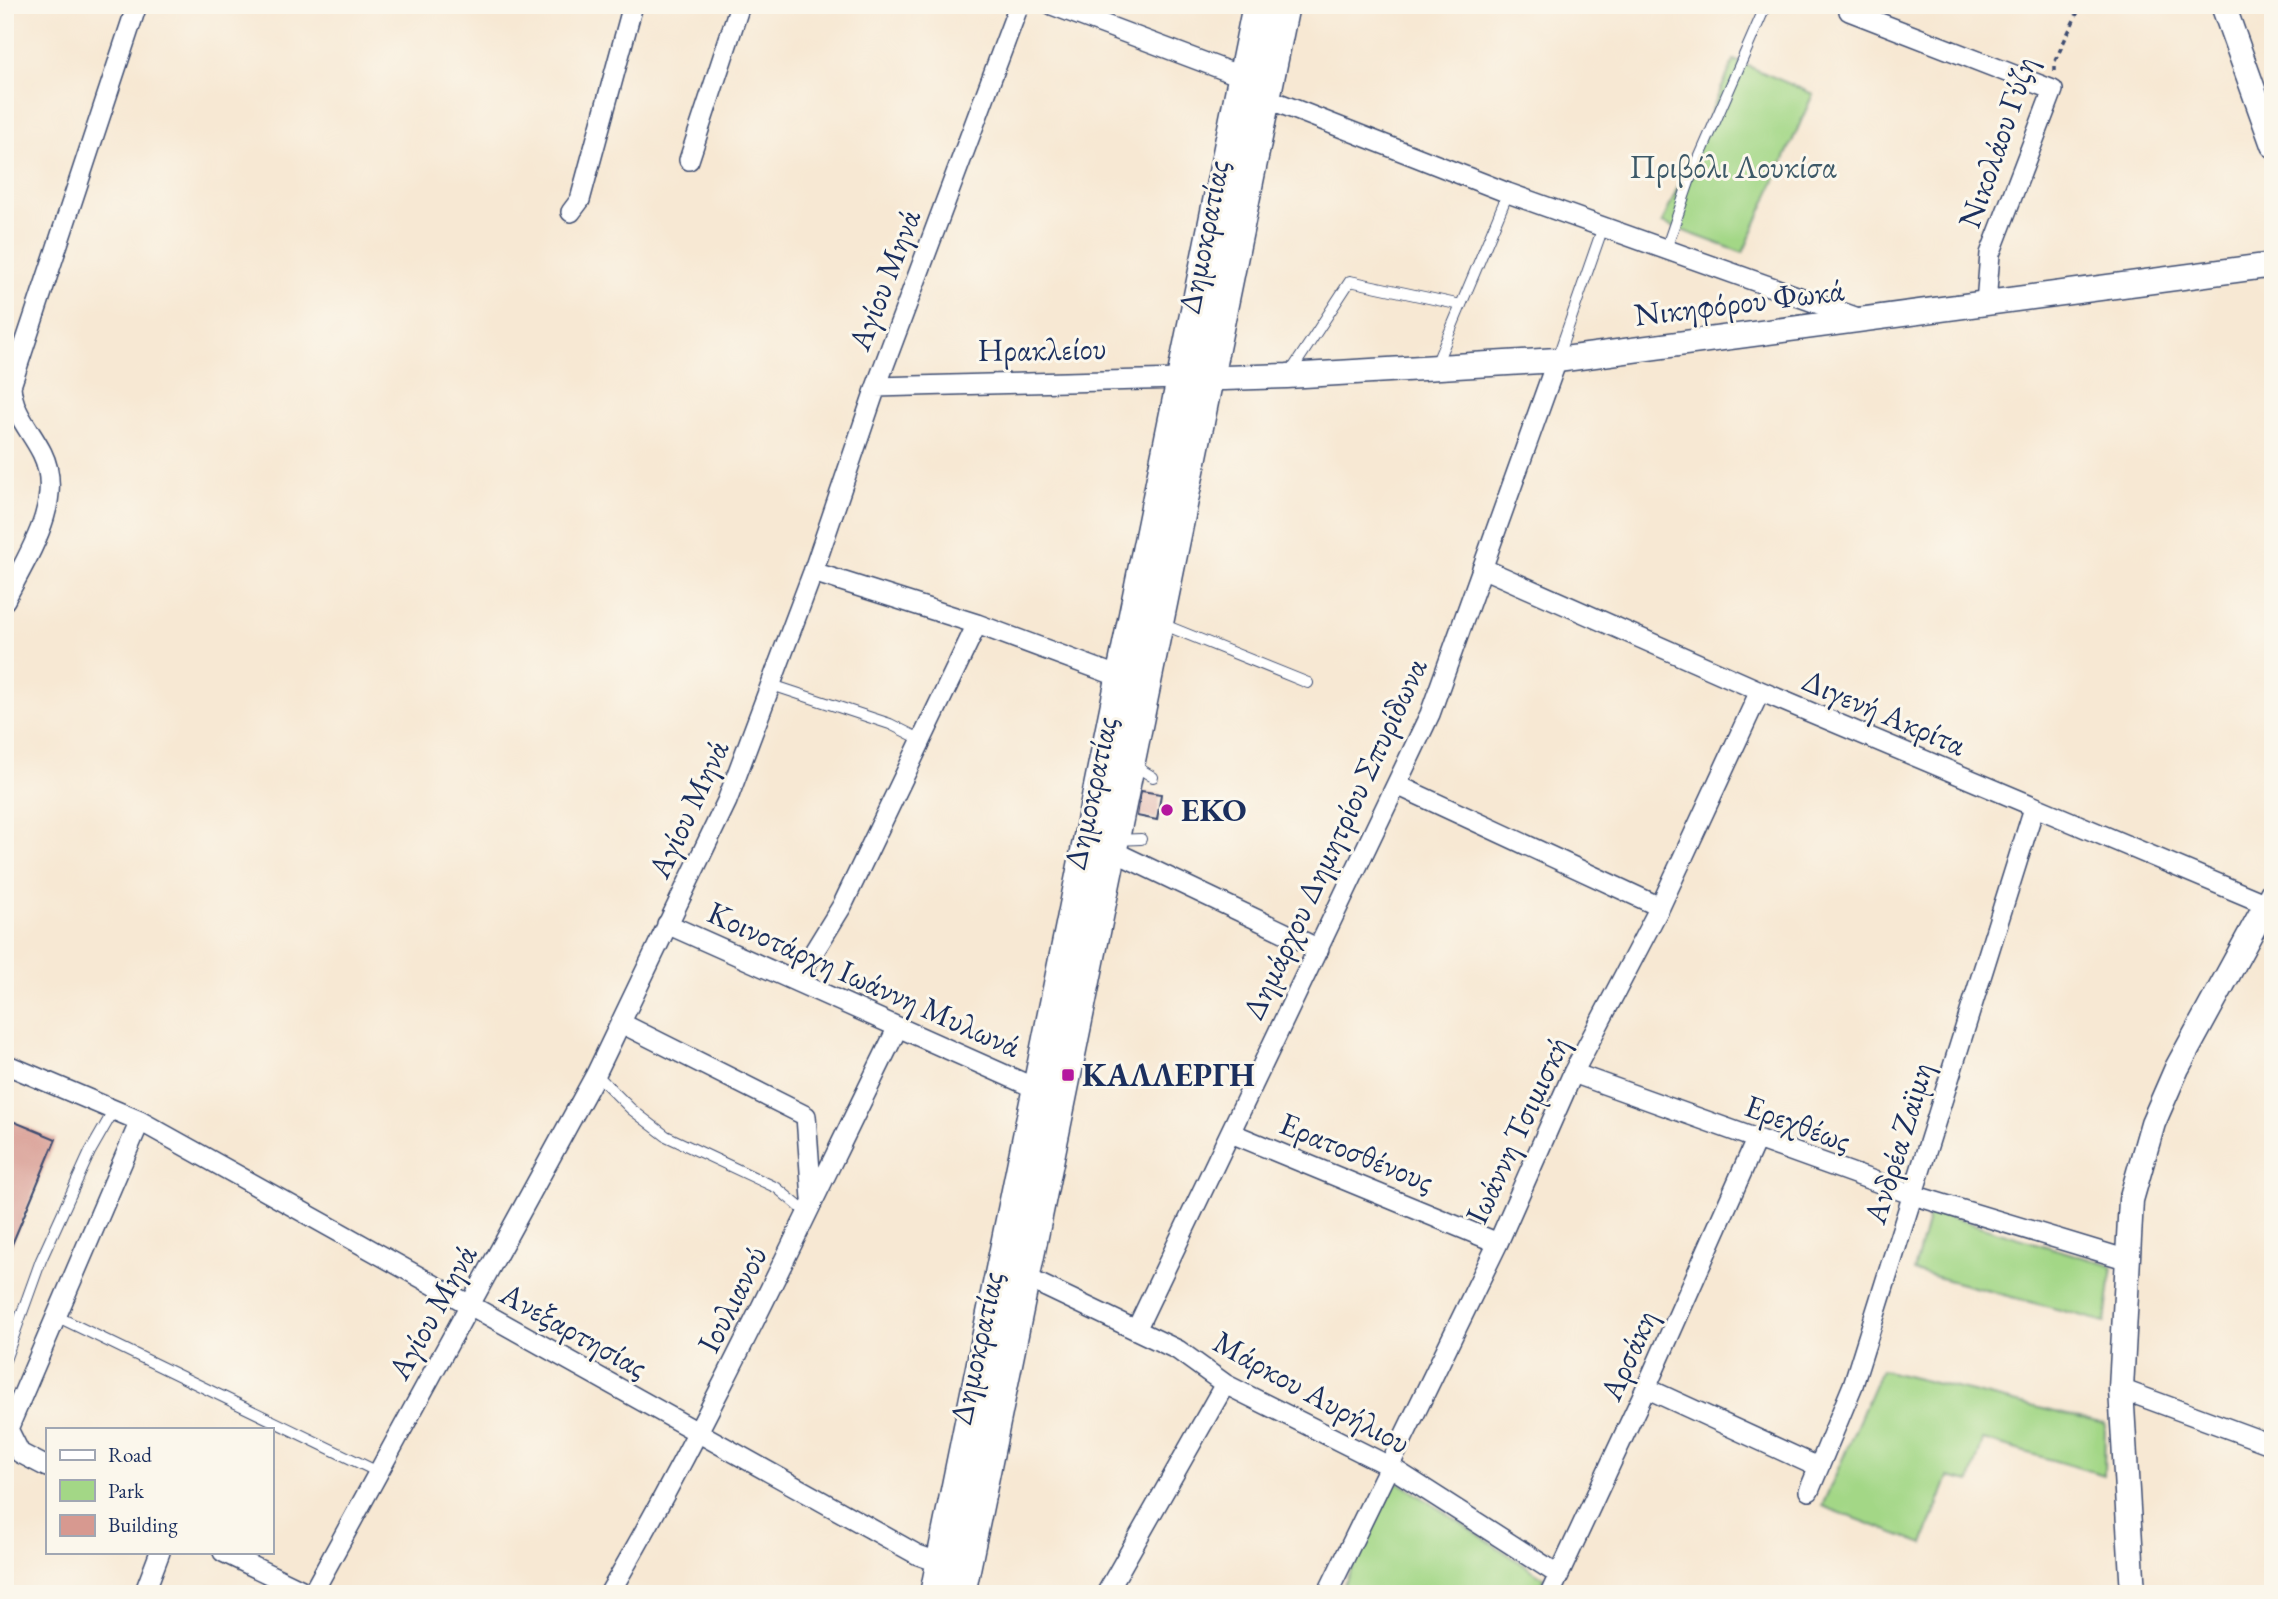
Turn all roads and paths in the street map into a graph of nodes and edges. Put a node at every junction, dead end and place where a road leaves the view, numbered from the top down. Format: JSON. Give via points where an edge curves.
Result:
{"nodes":[{"id":1,"x":138,"y":5,"type":"edge"},
{"id":2,"x":633,"y":5,"type":"edge"},
{"id":3,"x":740,"y":5,"type":"edge"},
{"id":4,"x":1019,"y":5,"type":"edge"},
{"id":5,"x":1052,"y":5,"type":"edge"},
{"id":6,"x":1257,"y":5,"type":"edge"},
{"id":7,"x":1285,"y":5,"type":"edge"},
{"id":8,"x":1766,"y":5,"type":"edge"},
{"id":9,"x":2081,"y":5,"type":"edge"},
{"id":10,"x":2222,"y":5,"type":"edge"},
{"id":11,"x":1850,"y":8,"type":"edge"},
{"id":12,"x":1243,"y":77,"type":"junction"},
{"id":13,"x":2053,"y":90,"type":"junction"},
{"id":14,"x":1266,"y":97,"type":"junction"},
{"id":15,"x":2273,"y":145,"type":"edge"},
{"id":16,"x":689,"y":160,"type":"dead end"},
{"id":17,"x":1508,"y":193,"type":"junction"},
{"id":18,"x":571,"y":212,"type":"dead end"},
{"id":19,"x":1603,"y":227,"type":"junction"},
{"id":20,"x":1666,"y":249,"type":"junction"},
{"id":21,"x":2273,"y":265,"type":"edge"},
{"id":22,"x":1986,"y":303,"type":"junction"},
{"id":23,"x":1461,"y":305,"type":"junction"},
{"id":24,"x":1862,"y":320,"type":"junction"},
{"id":25,"x":1557,"y":360,"type":"junction"},
{"id":26,"x":1435,"y":367,"type":"junction"},
{"id":27,"x":1287,"y":376,"type":"junction"},
{"id":28,"x":1210,"y":377,"type":"junction"},
{"id":29,"x":1181,"y":379,"type":"junction"},
{"id":30,"x":876,"y":387,"type":"junction"},
{"id":31,"x":1482,"y":568,"type":"junction"},
{"id":32,"x":813,"y":572,"type":"junction"},
{"id":33,"x":5,"y":600,"type":"edge"},
{"id":34,"x":977,"y":624,"type":"junction"},
{"id":35,"x":1160,"y":624,"type":"junction"},
{"id":36,"x":1119,"y":677,"type":"junction"},
{"id":37,"x":1308,"y":683,"type":"dead end"},
{"id":38,"x":772,"y":685,"type":"junction"},
{"id":39,"x":1760,"y":691,"type":"junction"},
{"id":40,"x":922,"y":740,"type":"junction"},
{"id":41,"x":1397,"y":785,"type":"junction"},
{"id":42,"x":2034,"y":808,"type":"junction"},
{"id":43,"x":1123,"y":844,"type":"junction"},
{"id":44,"x":2269,"y":898,"type":"edge"},
{"id":45,"x":1660,"y":907,"type":"junction"},
{"id":46,"x":667,"y":924,"type":"junction"},
{"id":47,"x":1318,"y":949,"type":"junction"},
{"id":48,"x":796,"y":981,"type":"junction"},
{"id":49,"x":621,"y":1024,"type":"junction"},
{"id":50,"x":898,"y":1027,"type":"junction"},
{"id":51,"x":5,"y":1064,"type":"edge"},
{"id":52,"x":1573,"y":1073,"type":"junction"},
{"id":53,"x":596,"y":1074,"type":"junction"},
{"id":54,"x":1037,"y":1089,"type":"junction"},
{"id":55,"x":115,"y":1109,"type":"junction"},
{"id":56,"x":140,"y":1121,"type":"junction"},
{"id":57,"x":1231,"y":1132,"type":"junction"},
{"id":58,"x":1756,"y":1140,"type":"junction"},
{"id":59,"x":1913,"y":1195,"type":"junction"},
{"id":60,"x":809,"y":1207,"type":"junction"},
{"id":61,"x":1498,"y":1243,"type":"junction"},
{"id":62,"x":2125,"y":1259,"type":"junction"},
{"id":63,"x":1027,"y":1278,"type":"junction"},
{"id":64,"x":469,"y":1306,"type":"junction"},
{"id":65,"x":56,"y":1316,"type":"junction"},
{"id":66,"x":1136,"y":1330,"type":"junction"},
{"id":67,"x":5,"y":1360,"type":"edge"},
{"id":68,"x":1225,"y":1384,"type":"junction"},
{"id":69,"x":1646,"y":1388,"type":"junction"},
{"id":70,"x":2121,"y":1389,"type":"junction"},
{"id":71,"x":7,"y":1429,"type":"edge"},
{"id":72,"x":697,"y":1433,"type":"junction"},
{"id":73,"x":2273,"y":1445,"type":"edge"},
{"id":74,"x":1389,"y":1466,"type":"junction"},
{"id":75,"x":46,"y":1467,"type":"edge"},
{"id":76,"x":1818,"y":1467,"type":"junction"},
{"id":77,"x":378,"y":1472,"type":"junction"},
{"id":78,"x":1809,"y":1491,"type":"dead end"},
{"id":79,"x":159,"y":1554,"type":"edge"},
{"id":80,"x":227,"y":1554,"type":"edge"},
{"id":81,"x":1559,"y":1575,"type":"junction"},
{"id":82,"x":956,"y":1576,"type":"edge"},
{"id":83,"x":144,"y":1594,"type":"edge"},
{"id":84,"x":311,"y":1594,"type":"edge"},
{"id":85,"x":609,"y":1594,"type":"edge"},
{"id":86,"x":934,"y":1594,"type":"edge"},
{"id":87,"x":1106,"y":1594,"type":"edge"},
{"id":88,"x":1327,"y":1594,"type":"edge"},
{"id":89,"x":1550,"y":1594,"type":"edge"},
{"id":90,"x":2133,"y":1594,"type":"edge"}],
"edges":[{"from":1,"to":33,"type":"street","via":[[11,386],[18,415],[43,455],[48,488],[45,515]]},
{"from":2,"to":18,"type":"street","via":[[580,200]]},
{"from":3,"to":16,"type":"street"},
{"from":4,"to":30,"type":"street","name":"Αγίου Μηνά"},
{"from":5,"to":12,"type":"street"},
{"from":6,"to":12,"type":"main road","name":"Δημοκρατίας"},
{"from":7,"to":14,"type":"main road","name":"Δημοκρατίας"},
{"from":8,"to":20,"type":"lane","via":[[1690,179]]},
{"from":9,"to":13,"type":"path","name":"Νικολάου Γύζη","via":[[2055,61]]},
{"from":10,"to":15,"type":"street"},
{"from":11,"to":13,"type":"street"},
{"from":12,"to":29,"type":"main road","name":"Δημοκρατίας"},
{"from":13,"to":22,"type":"street","name":"Νικολάου Γύζη","via":[[1990,254]]},
{"from":14,"to":17,"type":"street"},
{"from":14,"to":28,"type":"main road","name":"Δημοκρατίας"},
{"from":17,"to":19,"type":"street"},
{"from":17,"to":23,"type":"lane"},
{"from":19,"to":20,"type":"street"},
{"from":19,"to":25,"type":"lane"},
{"from":20,"to":24,"type":"street"},
{"from":21,"to":22,"type":"street","name":"Νικηφόρου Φωκά"},
{"from":22,"to":24,"type":"street","name":"Νικηφόρου Φωκά"},
{"from":23,"to":26,"type":"lane"},
{"from":23,"to":27,"type":"lane","via":[[1350,281]]},
{"from":24,"to":25,"type":"street","name":"Νικηφόρου Φωκά"},
{"from":25,"to":26,"type":"street","name":"Νικηφόρου Φωκά"},
{"from":25,"to":31,"type":"street","name":"Δημάρχου Δημητρίου Σπυρίδωνα"},
{"from":26,"to":27,"type":"street","name":"Νικηφόρου Φωκά"},
{"from":27,"to":28,"type":"street","name":"Νικηφόρου Φωκά"},
{"from":28,"to":29,"type":"street","name":"Ηρακλείου"},
{"from":28,"to":35,"type":"main road","name":"Δημοκρατίας"},
{"from":29,"to":30,"type":"street","name":"Ηρακλείου"},
{"from":29,"to":36,"type":"main road","name":"Δημοκρατίας"},
{"from":30,"to":32,"type":"street","name":"Αγίου Μηνά"},
{"from":31,"to":39,"type":"street","name":"Διγενή Ακρίτα"},
{"from":31,"to":41,"type":"street","name":"Δημάρχου Δημητρίου Σπυρίδωνα","via":[[1430,714]]},
{"from":32,"to":34,"type":"street"},
{"from":32,"to":38,"type":"street","name":"Αγίου Μηνά"},
{"from":34,"to":36,"type":"street"},
{"from":34,"to":40,"type":"street"},
{"from":35,"to":37,"type":"lane"},
{"from":35,"to":43,"type":"main road","name":"Δημοκρατίας","via":[[1142,770]]},
{"from":36,"to":54,"type":"main road","name":"Δημοκρατίας"},
{"from":38,"to":40,"type":"lane","via":[[890,724]]},
{"from":38,"to":46,"type":"street","name":"Αγίου Μηνά","via":[[727,801]]},
{"from":39,"to":42,"type":"street","name":"Διγενή Ακρίτα"},
{"from":39,"to":45,"type":"street","name":"Ιωάννη Τσιμισκή"},
{"from":40,"to":48,"type":"street","via":[[842,906]]},
{"from":41,"to":45,"type":"street"},
{"from":41,"to":47,"type":"street","name":"Δημάρχου Δημητρίου Σπυρίδωνα"},
{"from":42,"to":44,"type":"street","name":"Διγενή Ακρίτα"},
{"from":42,"to":59,"type":"street","name":"Ανδρέα Ζαϊμη"},
{"from":43,"to":47,"type":"street"},
{"from":43,"to":63,"type":"main road","name":"Δημοκρατίας"},
{"from":44,"to":62,"type":"street","via":[[2177,1068],[2153,1123],[2131,1200]]},
{"from":45,"to":52,"type":"street","name":"Ιωάννη Τσιμισκή"},
{"from":46,"to":48,"type":"street","name":"Κοινοτάρχη Ιωάννη Μυλωνά"},
{"from":46,"to":49,"type":"street","name":"Αγίου Μηνά"},
{"from":47,"to":57,"type":"street","name":"Δημάρχου Δημητρίου Σπυρίδωνα"},
{"from":48,"to":50,"type":"street","name":"Κοινοτάρχη Ιωάννη Μυλωνά"},
{"from":49,"to":53,"type":"street","name":"Αγίου Μηνά"},
{"from":49,"to":60,"type":"street","via":[[806,1116]]},
{"from":50,"to":54,"type":"street","name":"Κοινοτάρχη Ιωάννη Μυλωνά"},
{"from":50,"to":60,"type":"street","name":"Ιουλιανού"},
{"from":51,"to":55,"type":"street","name":"Ανεξαρτησίας"},
{"from":52,"to":58,"type":"street","name":"Ερεχθέως"},
{"from":52,"to":61,"type":"street","name":"Ιωάννη Τσιμισκή"},
{"from":53,"to":60,"type":"lane","via":[[666,1136]]},
{"from":53,"to":64,"type":"street","name":"Αγίου Μηνά"},
{"from":54,"to":82,"type":"main road","name":"Δημοκρατίας"},
{"from":55,"to":56,"type":"street","name":"Ανεξαρτησίας"},
{"from":55,"to":67,"type":"lane","via":[[90,1152],[41,1260]]},
{"from":56,"to":64,"type":"street","name":"Ανεξαρτησίας"},
{"from":56,"to":65,"type":"street"},
{"from":57,"to":61,"type":"street","name":"Ερατοσθένους"},
{"from":57,"to":66,"type":"street","name":"Δημάρχου Δημητρίου Σπυρίδωνα"},
{"from":58,"to":59,"type":"street","name":"Ερεχθέως"},
{"from":58,"to":69,"type":"street","name":"Αρσάκη"},
{"from":59,"to":62,"type":"street","name":"Ερεχθέως"},
{"from":59,"to":76,"type":"street","name":"Ανδρέα Ζαϊμη","via":[[1853,1385]]},
{"from":60,"to":72,"type":"street","name":"Ιουλιανού"},
{"from":61,"to":74,"type":"street","name":"Ιωάννη Τσιμισκή"},
{"from":62,"to":70,"type":"street"},
{"from":63,"to":66,"type":"street","name":"Μάρκου Αυρήλιου"},
{"from":63,"to":82,"type":"main road","name":"Δημοκρατίας"},
{"from":64,"to":72,"type":"street","name":"Ανεξαρτησίας"},
{"from":64,"to":77,"type":"street","name":"Αγίου Μηνά"},
{"from":65,"to":71,"type":"street"},
{"from":65,"to":77,"type":"lane"},
{"from":66,"to":68,"type":"street","name":"Μάρκου Αυρήλιου","via":[[1178,1350]]},
{"from":68,"to":74,"type":"street","name":"Μάρκου Αυρήλιου"},
{"from":68,"to":87,"type":"street"},
{"from":69,"to":76,"type":"street"},
{"from":69,"to":81,"type":"street","name":"Αρσάκη"},
{"from":70,"to":73,"type":"street"},
{"from":70,"to":90,"type":"street"},
{"from":71,"to":75,"type":"street","via":[[20,1454]]},
{"from":72,"to":82,"type":"street","name":"Ανεξαρτησίας"},
{"from":72,"to":85,"type":"street","name":"Ιουλιανού"},
{"from":74,"to":81,"type":"street","name":"Μάρκου Αυρήλιου"},
{"from":74,"to":88,"type":"street","name":"Ιωάννη Τσιμισκή"},
{"from":76,"to":78,"type":"street","name":"Ανδρέα Ζαϊμη"},
{"from":77,"to":84,"type":"street","name":"Αγίου Μηνά"},
{"from":79,"to":83,"type":"street"},
{"from":80,"to":84,"type":"street"},
{"from":81,"to":89,"type":"street","name":"Αρσάκη"},
{"from":82,"to":86,"type":"main road","name":"Δημοκρατίας"}]}
